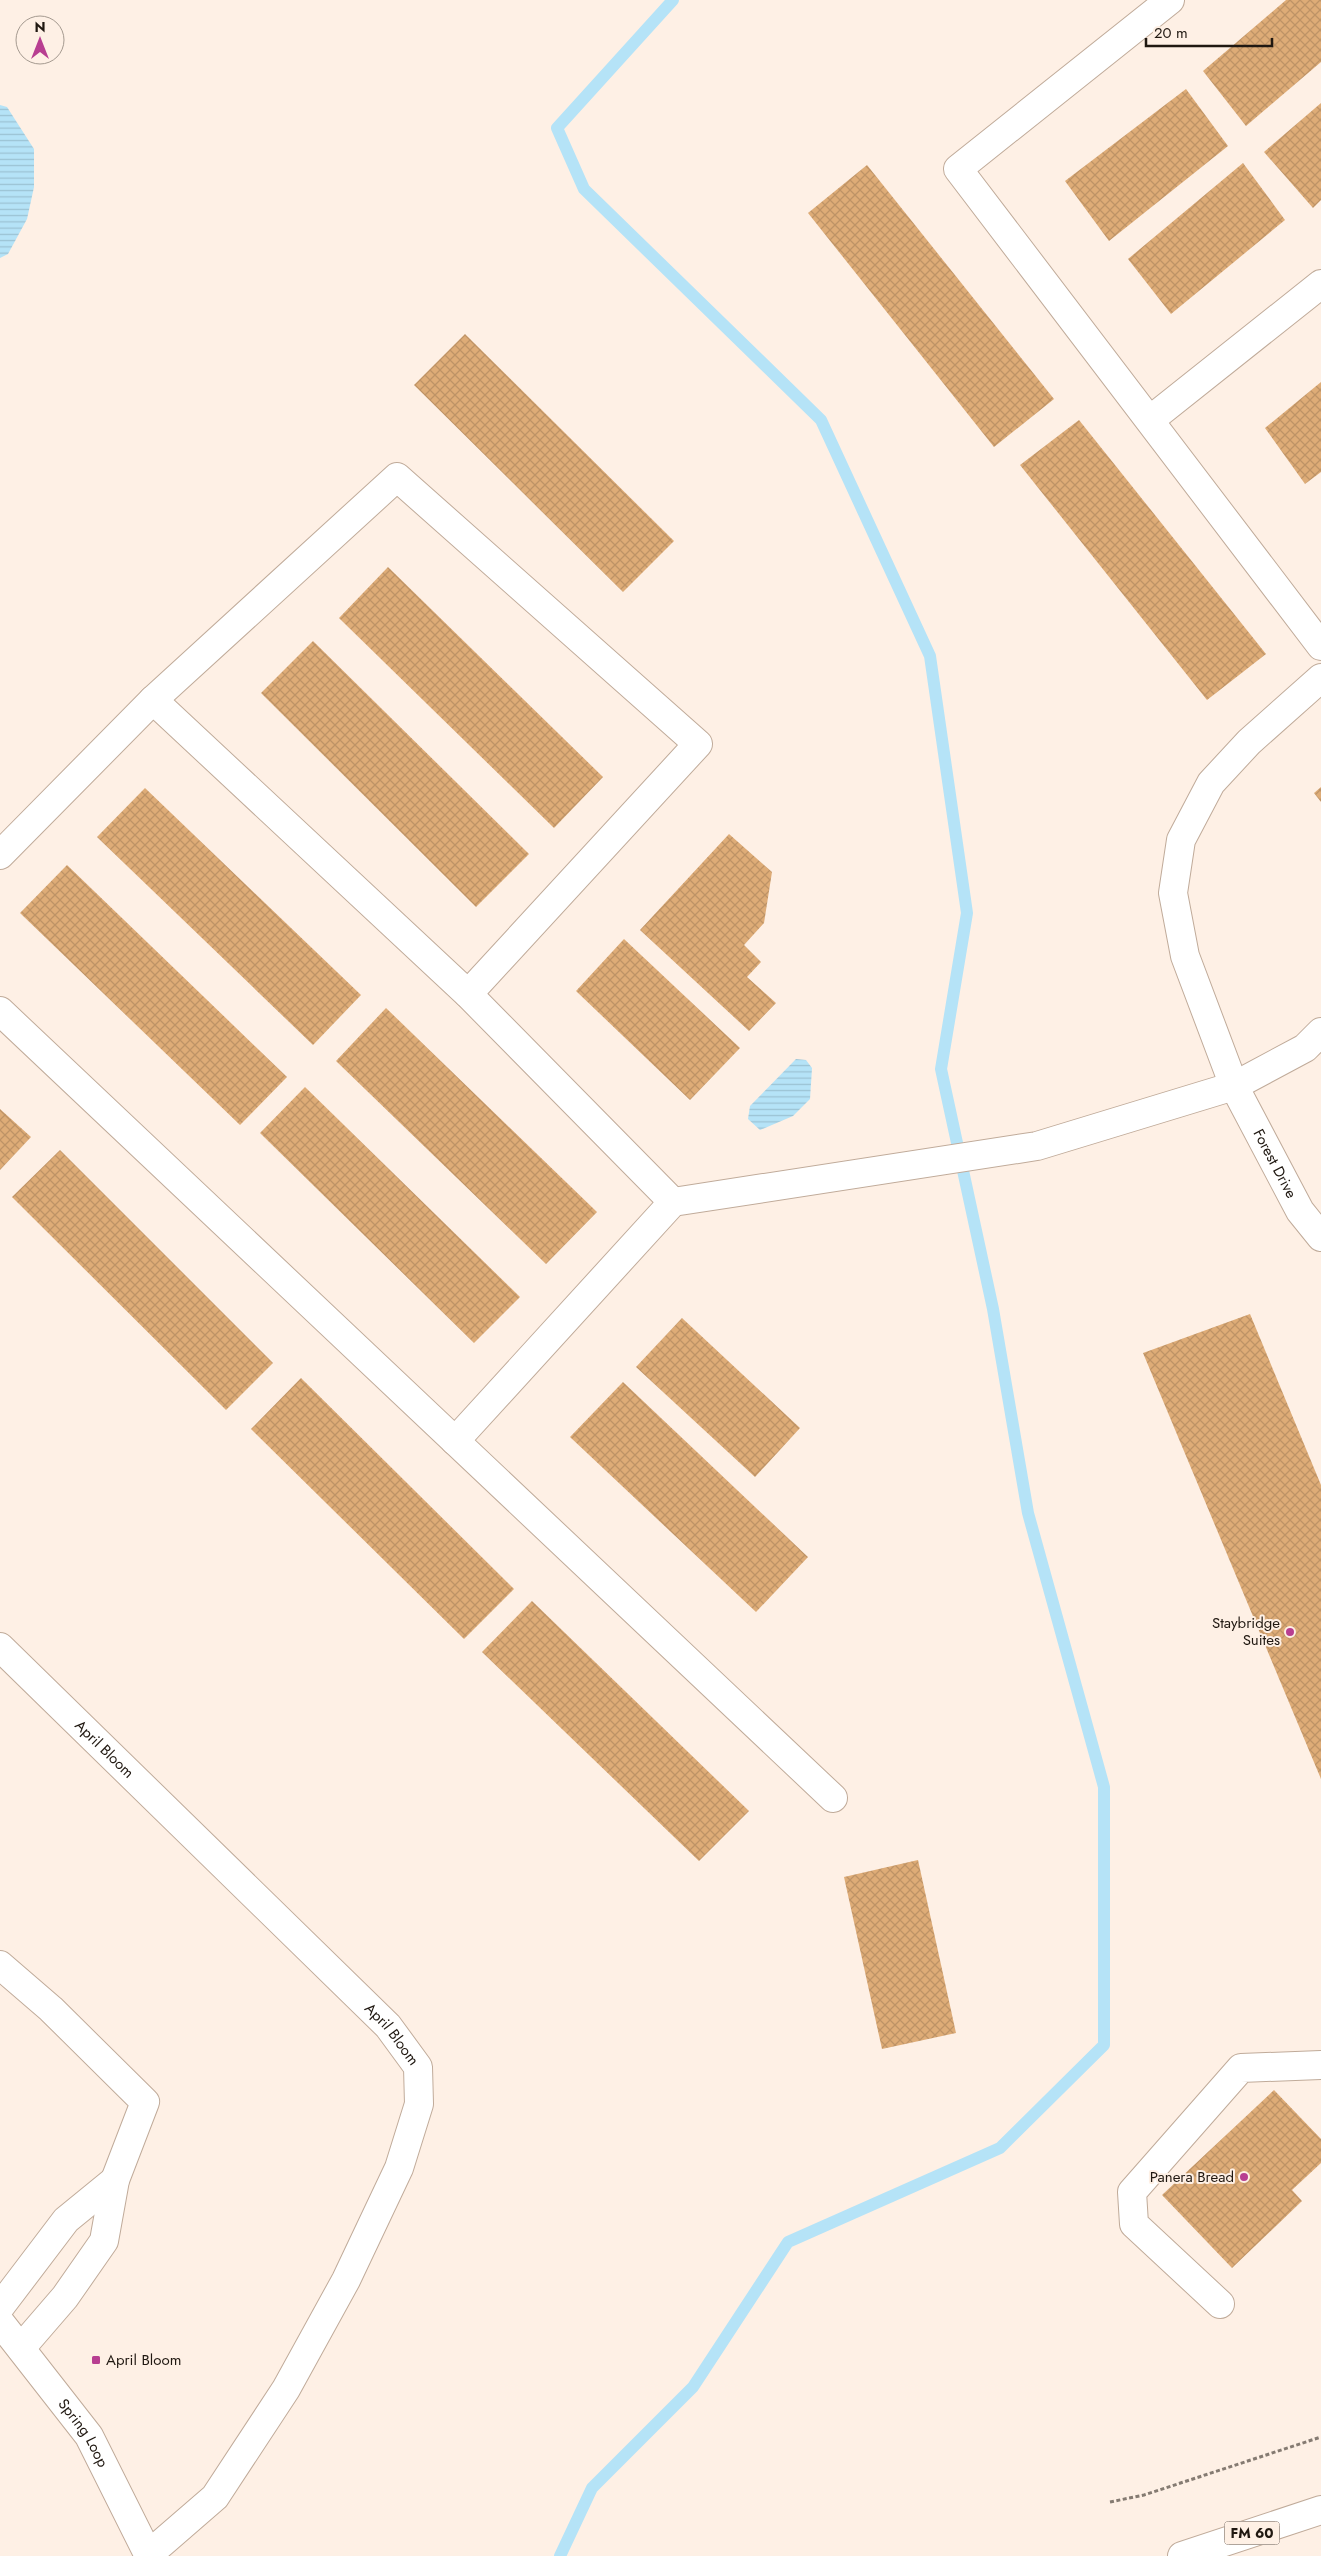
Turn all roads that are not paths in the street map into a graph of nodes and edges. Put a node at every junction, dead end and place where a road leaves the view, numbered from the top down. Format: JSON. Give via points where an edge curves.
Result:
{"nodes":[{"id":1,"x":1170,"y":0,"type":"edge"},
{"id":2,"x":1321,"y":284,"type":"edge"},
{"id":3,"x":1150,"y":420,"type":"junction"},
{"id":4,"x":1321,"y":646,"type":"edge"},
{"id":5,"x":1321,"y":678,"type":"edge"},
{"id":6,"x":153,"y":700,"type":"junction"},
{"id":7,"x":0,"y":855,"type":"edge"},
{"id":8,"x":468,"y":994,"type":"junction"},
{"id":9,"x":0,"y":1011,"type":"edge"},
{"id":10,"x":1321,"y":1032,"type":"edge"},
{"id":11,"x":1234,"y":1086,"type":"junction"},
{"id":12,"x":673,"y":1202,"type":"junction"},
{"id":13,"x":1321,"y":1237,"type":"edge"},
{"id":14,"x":455,"y":1441,"type":"junction"},
{"id":15,"x":0,"y":1647,"type":"edge"},
{"id":16,"x":833,"y":1798,"type":"dead end"},
{"id":17,"x":0,"y":1965,"type":"edge"},
{"id":18,"x":1321,"y":2065,"type":"edge"},
{"id":19,"x":115,"y":2180,"type":"junction"},
{"id":20,"x":1220,"y":2304,"type":"dead end"},
{"id":21,"x":0,"y":2307,"type":"edge"},
{"id":22,"x":0,"y":2322,"type":"edge"},
{"id":23,"x":21,"y":2348,"type":"junction"},
{"id":24,"x":1321,"y":2510,"type":"edge"},
{"id":25,"x":149,"y":2555,"type":"edge"},
{"id":26,"x":1182,"y":2556,"type":"edge"}],
"edges":[{"from":1,"to":3,"type":"street","via":[[958,170]]},
{"from":2,"to":3,"type":"street"},
{"from":3,"to":4,"type":"street"},
{"from":5,"to":11,"type":"street","name":"Forest Drive","via":[[1249,742],[1211,783],[1181,840],[1173,894],[1185,956]]},
{"from":6,"to":7,"type":"street"},
{"from":6,"to":8,"type":"street"},
{"from":6,"to":8,"type":"street","via":[[397,477],[698,744]]},
{"from":8,"to":12,"type":"street"},
{"from":9,"to":14,"type":"street"},
{"from":10,"to":11,"type":"street","via":[[1305,1048]]},
{"from":11,"to":12,"type":"street","via":[[1037,1146]]},
{"from":11,"to":13,"type":"street","name":"Forest Drive","via":[[1300,1211]]},
{"from":12,"to":14,"type":"street"},
{"from":14,"to":16,"type":"street"},
{"from":15,"to":25,"type":"street","name":"April Bloom","via":[[388,2026],[418,2067],[419,2104],[399,2168],[346,2280],[286,2389],[215,2497]]},
{"from":17,"to":19,"type":"street","via":[[52,2009],[145,2102]]},
{"from":18,"to":20,"type":"street","via":[[1241,2068],[1132,2192],[1134,2224]]},
{"from":19,"to":21,"type":"street","via":[[66,2220]]},
{"from":19,"to":23,"type":"street","via":[[104,2241],[65,2297]]},
{"from":22,"to":23,"type":"street","name":"Spring Loop"},
{"from":23,"to":25,"type":"street","name":"Spring Loop","via":[[89,2436]]},
{"from":24,"to":26,"type":"street","number":"FM 60"}]}
